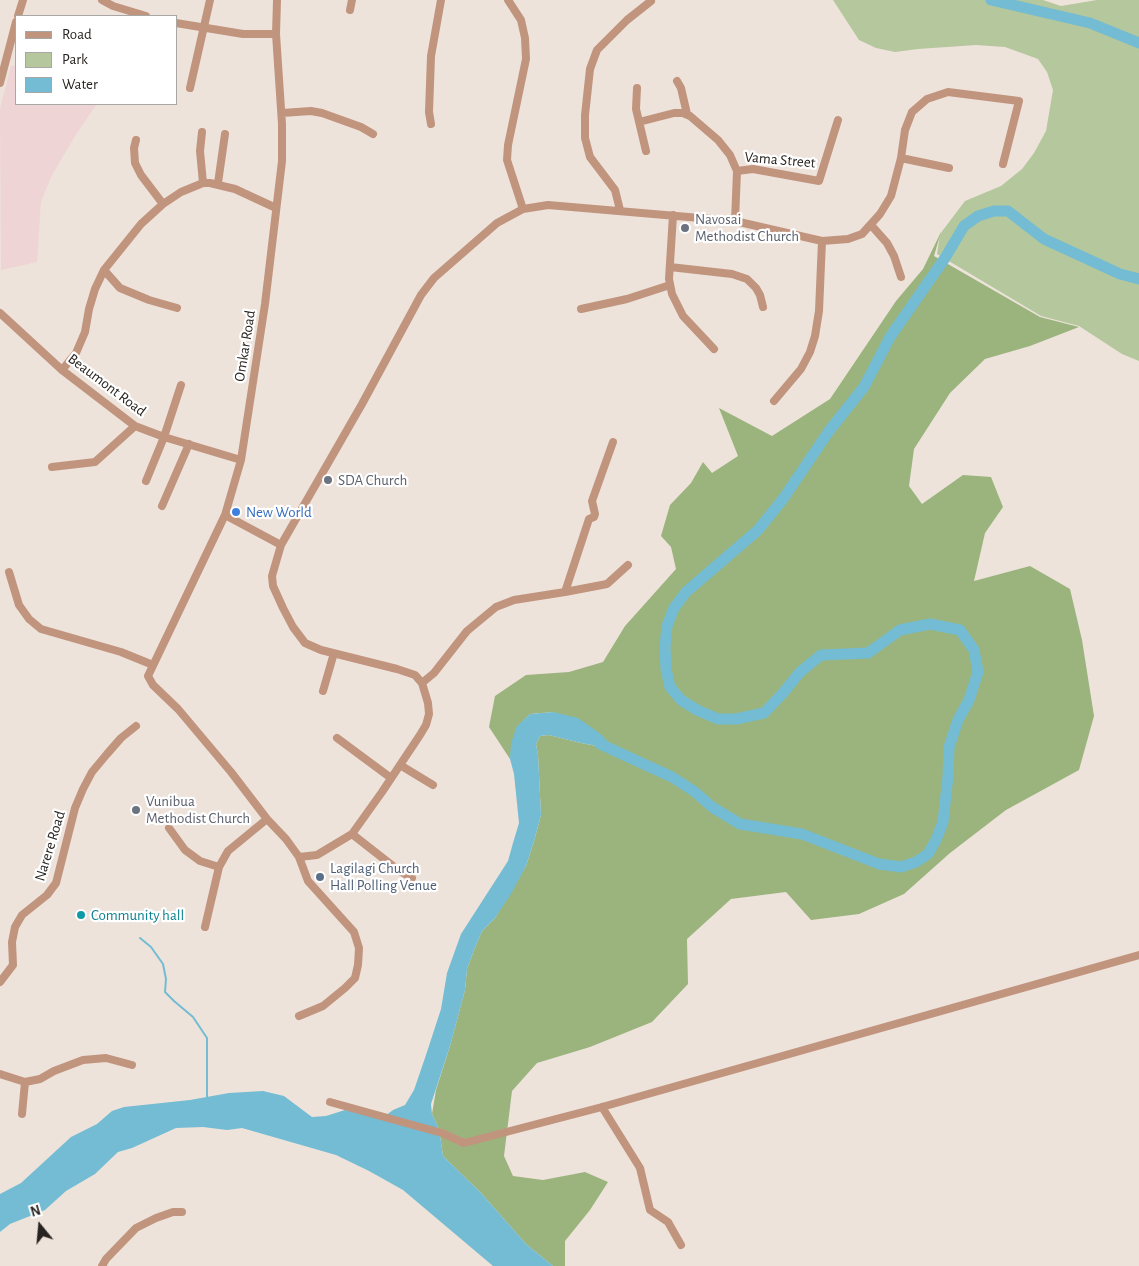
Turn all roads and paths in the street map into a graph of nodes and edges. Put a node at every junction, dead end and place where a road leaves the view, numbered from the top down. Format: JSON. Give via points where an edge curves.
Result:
{"nodes":[{"id":1,"x":23,"y":0,"type":"edge"},
{"id":2,"x":102,"y":0,"type":"edge"},
{"id":3,"x":210,"y":0,"type":"edge"},
{"id":4,"x":277,"y":0,"type":"edge"},
{"id":5,"x":352,"y":0,"type":"edge"},
{"id":6,"x":441,"y":0,"type":"edge"},
{"id":7,"x":508,"y":0,"type":"edge"},
{"id":8,"x":651,"y":1,"type":"edge"},
{"id":9,"x":114,"y":3,"type":"edge"},
{"id":10,"x":350,"y":10,"type":"dead end"},
{"id":11,"x":18,"y":15,"type":"edge"},
{"id":12,"x":144,"y":15,"type":"edge"},
{"id":13,"x":178,"y":23,"type":"edge"},
{"id":14,"x":15,"y":26,"type":"edge"},
{"id":15,"x":204,"y":28,"type":"junction"},
{"id":16,"x":276,"y":34,"type":"junction"},
{"id":17,"x":677,"y":81,"type":"dead end"},
{"id":18,"x":0,"y":83,"type":"edge"},
{"id":19,"x":190,"y":88,"type":"dead end"},
{"id":20,"x":637,"y":88,"type":"dead end"},
{"id":21,"x":282,"y":114,"type":"junction"},
{"id":22,"x":687,"y":114,"type":"junction"},
{"id":23,"x":838,"y":120,"type":"dead end"},
{"id":24,"x":639,"y":122,"type":"junction"},
{"id":25,"x":432,"y":124,"type":"dead end"},
{"id":26,"x":202,"y":132,"type":"dead end"},
{"id":27,"x":225,"y":134,"type":"dead end"},
{"id":28,"x":373,"y":134,"type":"dead end"},
{"id":29,"x":136,"y":140,"type":"dead end"},
{"id":30,"x":646,"y":151,"type":"dead end"},
{"id":31,"x":901,"y":158,"type":"junction"},
{"id":32,"x":1003,"y":164,"type":"dead end"},
{"id":33,"x":949,"y":168,"type":"dead end"},
{"id":34,"x":737,"y":171,"type":"junction"},
{"id":35,"x":218,"y":183,"type":"junction"},
{"id":36,"x":203,"y":184,"type":"junction"},
{"id":37,"x":163,"y":204,"type":"junction"},
{"id":38,"x":276,"y":208,"type":"junction"},
{"id":39,"x":523,"y":209,"type":"junction"},
{"id":40,"x":620,"y":210,"type":"junction"},
{"id":41,"x":673,"y":215,"type":"junction"},
{"id":42,"x":735,"y":221,"type":"junction"},
{"id":43,"x":871,"y":226,"type":"junction"},
{"id":44,"x":822,"y":240,"type":"junction"},
{"id":45,"x":670,"y":267,"type":"junction"},
{"id":46,"x":104,"y":270,"type":"junction"},
{"id":47,"x":901,"y":277,"type":"dead end"},
{"id":48,"x":670,"y":285,"type":"junction"},
{"id":49,"x":763,"y":307,"type":"dead end"},
{"id":50,"x":177,"y":308,"type":"dead end"},
{"id":51,"x":581,"y":308,"type":"dead end"},
{"id":52,"x":0,"y":313,"type":"edge"},
{"id":53,"x":714,"y":350,"type":"dead end"},
{"id":54,"x":62,"y":370,"type":"junction"},
{"id":55,"x":181,"y":385,"type":"dead end"},
{"id":56,"x":774,"y":401,"type":"dead end"},
{"id":57,"x":135,"y":426,"type":"junction"},
{"id":58,"x":164,"y":437,"type":"junction"},
{"id":59,"x":613,"y":442,"type":"dead end"},
{"id":60,"x":189,"y":444,"type":"junction"},
{"id":61,"x":241,"y":460,"type":"junction"},
{"id":62,"x":52,"y":467,"type":"dead end"},
{"id":63,"x":146,"y":481,"type":"dead end"},
{"id":64,"x":162,"y":506,"type":"dead end"},
{"id":65,"x":226,"y":515,"type":"junction"},
{"id":66,"x":281,"y":545,"type":"junction"},
{"id":67,"x":628,"y":565,"type":"dead end"},
{"id":68,"x":9,"y":572,"type":"dead end"},
{"id":69,"x":565,"y":592,"type":"junction"},
{"id":70,"x":334,"y":652,"type":"junction"},
{"id":71,"x":153,"y":665,"type":"junction"},
{"id":72,"x":422,"y":683,"type":"junction"},
{"id":73,"x":323,"y":691,"type":"dead end"},
{"id":74,"x":136,"y":726,"type":"dead end"},
{"id":75,"x":337,"y":738,"type":"dead end"},
{"id":76,"x":400,"y":765,"type":"junction"},
{"id":77,"x":391,"y":778,"type":"junction"},
{"id":78,"x":433,"y":785,"type":"dead end"},
{"id":79,"x":267,"y":819,"type":"junction"},
{"id":80,"x":168,"y":828,"type":"dead end"},
{"id":81,"x":352,"y":834,"type":"junction"},
{"id":82,"x":299,"y":857,"type":"junction"},
{"id":83,"x":219,"y":867,"type":"junction"},
{"id":84,"x":412,"y":878,"type":"dead end"},
{"id":85,"x":205,"y":927,"type":"dead end"},
{"id":86,"x":1139,"y":955,"type":"edge"},
{"id":87,"x":0,"y":982,"type":"edge"},
{"id":88,"x":299,"y":1016,"type":"dead end"},
{"id":89,"x":132,"y":1065,"type":"dead end"},
{"id":90,"x":0,"y":1074,"type":"edge"},
{"id":91,"x":25,"y":1082,"type":"junction"},
{"id":92,"x":330,"y":1102,"type":"dead end"},
{"id":93,"x":602,"y":1107,"type":"junction"},
{"id":94,"x":22,"y":1114,"type":"dead end"},
{"id":95,"x":182,"y":1212,"type":"dead end"},
{"id":96,"x":681,"y":1245,"type":"dead end"},
{"id":97,"x":102,"y":1266,"type":"edge"}],
"edges":[{"from":1,"to":11,"type":"street"},
{"from":2,"to":9,"type":"street"},
{"from":3,"to":15,"type":"street"},
{"from":4,"to":16,"type":"street","name":"Omkar Road"},
{"from":5,"to":10,"type":"street"},
{"from":6,"to":25,"type":"street","via":[[431,56],[429,112]]},
{"from":7,"to":39,"type":"street","via":[[521,20],[525,38],[526,59],[507,160]]},
{"from":8,"to":40,"type":"street","via":[[598,50],[590,69],[585,138],[590,157],[615,190]]},
{"from":9,"to":12,"type":"street"},
{"from":13,"to":15,"type":"street"},
{"from":14,"to":18,"type":"street"},
{"from":15,"to":16,"type":"street","via":[[243,34]]},
{"from":15,"to":19,"type":"street"},
{"from":16,"to":21,"type":"street","name":"Omkar Road"},
{"from":17,"to":22,"type":"street"},
{"from":20,"to":24,"type":"street"},
{"from":21,"to":28,"type":"street","via":[[322,113]]},
{"from":21,"to":38,"type":"street","name":"Omkar Road","via":[[282,161]]},
{"from":22,"to":24,"type":"street","via":[[674,113]]},
{"from":22,"to":34,"type":"street","via":[[718,140]]},
{"from":23,"to":34,"type":"street","name":"Vama Street","via":[[819,181],[761,170]]},
{"from":24,"to":30,"type":"street"},
{"from":26,"to":36,"type":"street"},
{"from":27,"to":35,"type":"street"},
{"from":29,"to":37,"type":"street","via":[[135,163]]},
{"from":31,"to":32,"type":"street","via":[[905,130],[912,112],[926,99],[948,92],[1019,101]]},
{"from":31,"to":33,"type":"street"},
{"from":31,"to":43,"type":"street","via":[[891,196]]},
{"from":34,"to":42,"type":"street"},
{"from":35,"to":36,"type":"street"},
{"from":35,"to":38,"type":"street"},
{"from":36,"to":37,"type":"street","via":[[181,192]]},
{"from":37,"to":46,"type":"street","via":[[141,224]]},
{"from":38,"to":61,"type":"street","name":"Omkar Road"},
{"from":39,"to":40,"type":"street","via":[[548,205]]},
{"from":39,"to":66,"type":"street","via":[[496,223],[434,278],[421,295]]},
{"from":40,"to":41,"type":"street"},
{"from":41,"to":42,"type":"street"},
{"from":41,"to":45,"type":"street"},
{"from":42,"to":44,"type":"street"},
{"from":43,"to":44,"type":"street","via":[[862,234],[848,239]]},
{"from":43,"to":47,"type":"street","via":[[887,243]]},
{"from":44,"to":56,"type":"street","via":[[820,311],[815,336],[801,369]]},
{"from":45,"to":48,"type":"street"},
{"from":45,"to":49,"type":"street","via":[[732,274],[747,279],[756,288]]},
{"from":46,"to":50,"type":"street","via":[[120,288]]},
{"from":46,"to":54,"type":"street","via":[[95,289],[85,332],[76,353]]},
{"from":48,"to":51,"type":"street","via":[[627,299]]},
{"from":48,"to":53,"type":"street","via":[[683,316]]},
{"from":52,"to":54,"type":"street","name":"Beaumont Road"},
{"from":54,"to":57,"type":"street","name":"Beaumont Road"},
{"from":55,"to":58,"type":"street"},
{"from":57,"to":58,"type":"street","name":"Beaumont Road"},
{"from":57,"to":62,"type":"street","via":[[95,462]]},
{"from":58,"to":60,"type":"street","name":"Beaumont Road"},
{"from":58,"to":63,"type":"street"},
{"from":59,"to":69,"type":"street","via":[[592,501],[595,514],[588,519]]},
{"from":60,"to":61,"type":"street","name":"Beaumont Road"},
{"from":60,"to":64,"type":"street"},
{"from":61,"to":65,"type":"street","name":"Omkar Road"},
{"from":65,"to":66,"type":"street"},
{"from":65,"to":71,"type":"street","name":"Omkar Road"},
{"from":66,"to":70,"type":"street","via":[[272,576],[283,608],[305,643]]},
{"from":67,"to":69,"type":"street","via":[[607,584]]},
{"from":68,"to":71,"type":"street","via":[[19,605],[42,629]]},
{"from":69,"to":72,"type":"street","via":[[514,600],[496,607],[467,631],[434,673]]},
{"from":70,"to":72,"type":"street","via":[[397,669],[414,675]]},
{"from":70,"to":73,"type":"street"},
{"from":71,"to":79,"type":"street","name":"Omkar Road","via":[[148,676],[153,685],[178,709]]},
{"from":72,"to":76,"type":"street","via":[[429,714],[426,725]]},
{"from":74,"to":87,"type":"street","name":"Narere Road","via":[[107,754],[83,788],[56,883],[18,921],[12,942],[13,965]]},
{"from":75,"to":77,"type":"street"},
{"from":76,"to":77,"type":"street"},
{"from":76,"to":78,"type":"street"},
{"from":77,"to":81,"type":"street"},
{"from":79,"to":82,"type":"street"},
{"from":79,"to":83,"type":"street","via":[[228,851]]},
{"from":80,"to":83,"type":"street","via":[[185,850]]},
{"from":81,"to":82,"type":"street","via":[[317,855]]},
{"from":81,"to":84,"type":"street"},
{"from":82,"to":88,"type":"street","via":[[308,881],[354,932],[359,948],[354,978],[323,1006]]},
{"from":83,"to":85,"type":"street"},
{"from":86,"to":93,"type":"street"},
{"from":89,"to":91,"type":"street","via":[[106,1058],[83,1060],[40,1079]]},
{"from":90,"to":91,"type":"street"},
{"from":91,"to":94,"type":"street"},
{"from":92,"to":93,"type":"street","via":[[442,1133],[464,1143]]},
{"from":93,"to":96,"type":"street","via":[[640,1168],[650,1210],[668,1222]]},
{"from":95,"to":97,"type":"street","via":[[173,1212],[136,1228]]}]}
